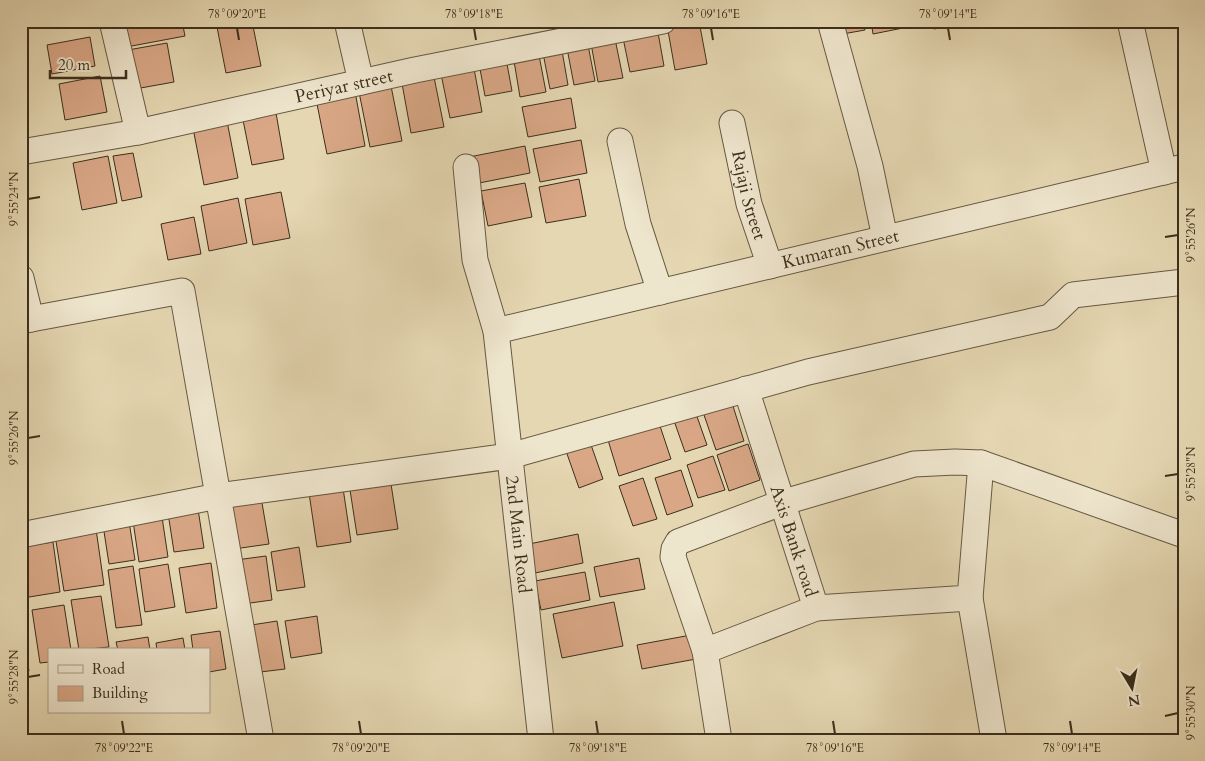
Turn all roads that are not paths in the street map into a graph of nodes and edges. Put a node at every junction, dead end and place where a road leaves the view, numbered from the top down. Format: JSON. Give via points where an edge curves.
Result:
{"nodes":[{"id":1,"x":112,"y":21,"type":"edge"},
{"id":2,"x":347,"y":21,"type":"edge"},
{"id":3,"x":663,"y":21,"type":"edge"},
{"id":4,"x":830,"y":21,"type":"edge"},
{"id":5,"x":1130,"y":21,"type":"edge"},
{"id":6,"x":361,"y":82,"type":"junction"},
{"id":7,"x":732,"y":123,"type":"dead end"},
{"id":8,"x":138,"y":132,"type":"junction"},
{"id":9,"x":620,"y":141,"type":"dead end"},
{"id":10,"x":21,"y":152,"type":"edge"},
{"id":11,"x":466,"y":167,"type":"dead end"},
{"id":12,"x":1174,"y":170,"type":"edge"},
{"id":13,"x":885,"y":238,"type":"junction"},
{"id":14,"x":770,"y":266,"type":"junction"},
{"id":15,"x":21,"y":278,"type":"edge"},
{"id":16,"x":1184,"y":282,"type":"edge"},
{"id":17,"x":660,"y":292,"type":"junction"},
{"id":18,"x":26,"y":320,"type":"edge"},
{"id":19,"x":496,"y":331,"type":"junction"},
{"id":20,"x":746,"y":389,"type":"junction"},
{"id":21,"x":510,"y":456,"type":"junction"},
{"id":22,"x":981,"y":464,"type":"junction"},
{"id":23,"x":218,"y":496,"type":"junction"},
{"id":24,"x":781,"y":503,"type":"junction"},
{"id":25,"x":1181,"y":534,"type":"dead end"},
{"id":26,"x":21,"y":535,"type":"edge"},
{"id":27,"x":970,"y":598,"type":"junction"},
{"id":28,"x":816,"y":608,"type":"junction"},
{"id":29,"x":705,"y":651,"type":"junction"},
{"id":30,"x":261,"y":740,"type":"edge"},
{"id":31,"x":541,"y":740,"type":"edge"},
{"id":32,"x":719,"y":740,"type":"edge"},
{"id":33,"x":994,"y":740,"type":"edge"}],
"edges":[{"from":1,"to":8,"type":"street"},
{"from":2,"to":6,"type":"street"},
{"from":3,"to":6,"type":"street","name":"Periyar street"},
{"from":4,"to":13,"type":"street","via":[[870,166]]},
{"from":5,"to":12,"type":"street"},
{"from":6,"to":8,"type":"street","name":"Periyar street"},
{"from":7,"to":14,"type":"street","name":"Rajaji Street","via":[[749,204]]},
{"from":8,"to":10,"type":"street","name":"Periyar street"},
{"from":9,"to":17,"type":"street","via":[[638,224]]},
{"from":11,"to":19,"type":"street","name":"2nd Main Road","via":[[475,260]]},
{"from":12,"to":13,"type":"street","name":"Kumaran Street"},
{"from":13,"to":14,"type":"street","name":"Kumaran Street"},
{"from":14,"to":17,"type":"street","name":"Kumaran Street"},
{"from":15,"to":18,"type":"street"},
{"from":16,"to":20,"type":"street","via":[[1073,295],[1050,316]]},
{"from":17,"to":19,"type":"street","name":"Kumaran Street"},
{"from":18,"to":23,"type":"street","via":[[182,291]]},
{"from":19,"to":21,"type":"street","name":"2nd Main Road"},
{"from":20,"to":21,"type":"street"},
{"from":20,"to":24,"type":"street","name":"Axis Bank road"},
{"from":21,"to":23,"type":"street"},
{"from":21,"to":31,"type":"street","name":"2nd Main Road"},
{"from":22,"to":24,"type":"street","via":[[914,464]]},
{"from":22,"to":25,"type":"street"},
{"from":22,"to":27,"type":"street"},
{"from":23,"to":26,"type":"street"},
{"from":23,"to":30,"type":"street"},
{"from":24,"to":28,"type":"street","name":"Axis Bank road"},
{"from":24,"to":29,"type":"street","via":[[678,542],[674,549],[673,557]]},
{"from":27,"to":28,"type":"street"},
{"from":27,"to":33,"type":"street"},
{"from":28,"to":29,"type":"street","name":"Axis Bank road"},
{"from":29,"to":32,"type":"street"}]}
